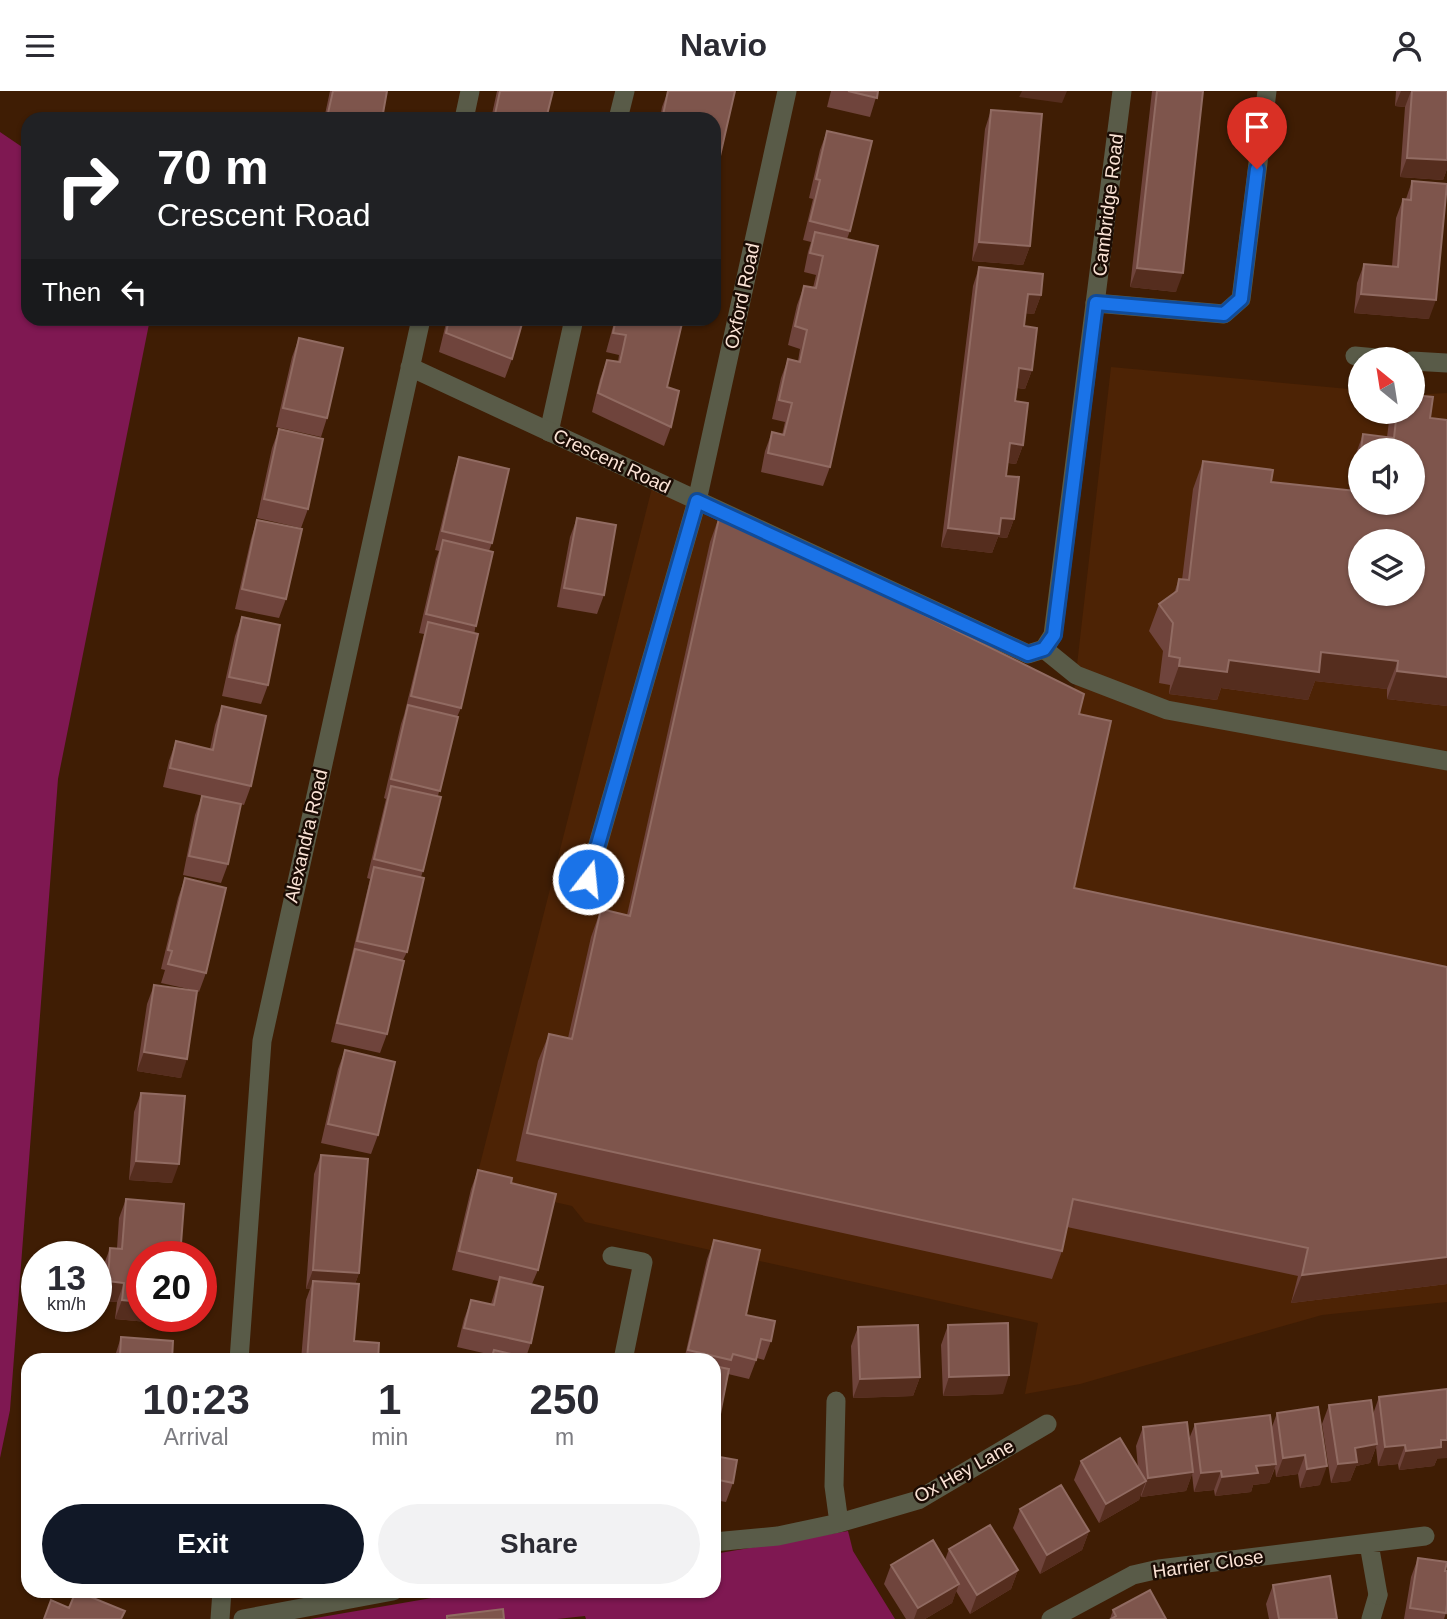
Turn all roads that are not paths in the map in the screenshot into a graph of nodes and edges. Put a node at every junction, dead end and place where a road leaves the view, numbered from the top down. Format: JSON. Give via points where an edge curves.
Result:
{"nodes":[{"id":1,"x":470,"y":91,"type":"edge"},
{"id":2,"x":625,"y":91,"type":"edge"},
{"id":3,"x":787,"y":91,"type":"edge"},
{"id":4,"x":1122,"y":91,"type":"edge"},
{"id":5,"x":1266,"y":91,"type":"edge"},
{"id":6,"x":466,"y":112,"type":"edge"},
{"id":7,"x":620,"y":112,"type":"edge"},
{"id":8,"x":1096,"y":303,"type":"junction"},
{"id":9,"x":419,"y":326,"type":"edge"},
{"id":10,"x":572,"y":326,"type":"edge"},
{"id":11,"x":1425,"y":362,"type":"edge"},
{"id":12,"x":1447,"y":363,"type":"edge"},
{"id":13,"x":410,"y":367,"type":"junction"},
{"id":14,"x":549,"y":432,"type":"junction"},
{"id":15,"x":697,"y":501,"type":"junction"},
{"id":16,"x":1044,"y":649,"type":"junction"},
{"id":17,"x":1447,"y":761,"type":"edge"},
{"id":18,"x":588,"y":879,"type":"dead end"},
{"id":19,"x":612,"y":1256,"type":"dead end"},
{"id":20,"x":240,"y":1353,"type":"edge"},
{"id":21,"x":624,"y":1353,"type":"edge"},
{"id":22,"x":836,"y":1401,"type":"dead end"},
{"id":23,"x":1047,"y":1424,"type":"dead end"},
{"id":24,"x":839,"y":1523,"type":"junction"},
{"id":25,"x":1425,"y":1536,"type":"dead end"},
{"id":26,"x":721,"y":1541,"type":"edge"},
{"id":27,"x":1370,"y":1544,"type":"junction"},
{"id":28,"x":222,"y":1598,"type":"edge"},
{"id":29,"x":356,"y":1598,"type":"edge"},
{"id":30,"x":1055,"y":1618,"type":"edge"},
{"id":31,"x":220,"y":1619,"type":"edge"},
{"id":32,"x":243,"y":1619,"type":"edge"},
{"id":33,"x":1371,"y":1619,"type":"edge"}],
"edges":[{"from":1,"to":6,"type":"street"},
{"from":2,"to":7,"type":"street"},
{"from":3,"to":15,"type":"street","name":"Oxford Road"},
{"from":4,"to":8,"type":"street","name":"Cambridge Road"},
{"from":5,"to":8,"type":"street","via":[[1241,299],[1224,314]]},
{"from":8,"to":16,"type":"street","name":"Cambridge Road","via":[[1054,635]]},
{"from":9,"to":13,"type":"street","name":"Alexandra Road"},
{"from":10,"to":14,"type":"street"},
{"from":11,"to":12,"type":"street"},
{"from":13,"to":14,"type":"street","name":"Crescent Road"},
{"from":13,"to":20,"type":"street","name":"Alexandra Road","via":[[264,1030]]},
{"from":14,"to":15,"type":"street","name":"Crescent Road"},
{"from":15,"to":16,"type":"street","name":"Crescent Road","via":[[1028,654]]},
{"from":15,"to":18,"type":"street","name":"Oxford Road"},
{"from":16,"to":17,"type":"street","via":[[1076,675],[1167,710]]},
{"from":19,"to":21,"type":"street","via":[[643,1262]]},
{"from":22,"to":24,"type":"street","via":[[834,1486]]},
{"from":23,"to":24,"type":"street","name":"Ox Hey Lane","via":[[918,1500]]},
{"from":24,"to":26,"type":"street","name":"Ox Hey Lane"},
{"from":25,"to":27,"type":"street","name":"Harrier Close"},
{"from":27,"to":30,"type":"street","name":"Harrier Close","via":[[1133,1575]]},
{"from":27,"to":33,"type":"street","via":[[1378,1595]]},
{"from":28,"to":31,"type":"street"},
{"from":29,"to":32,"type":"street"}]}
